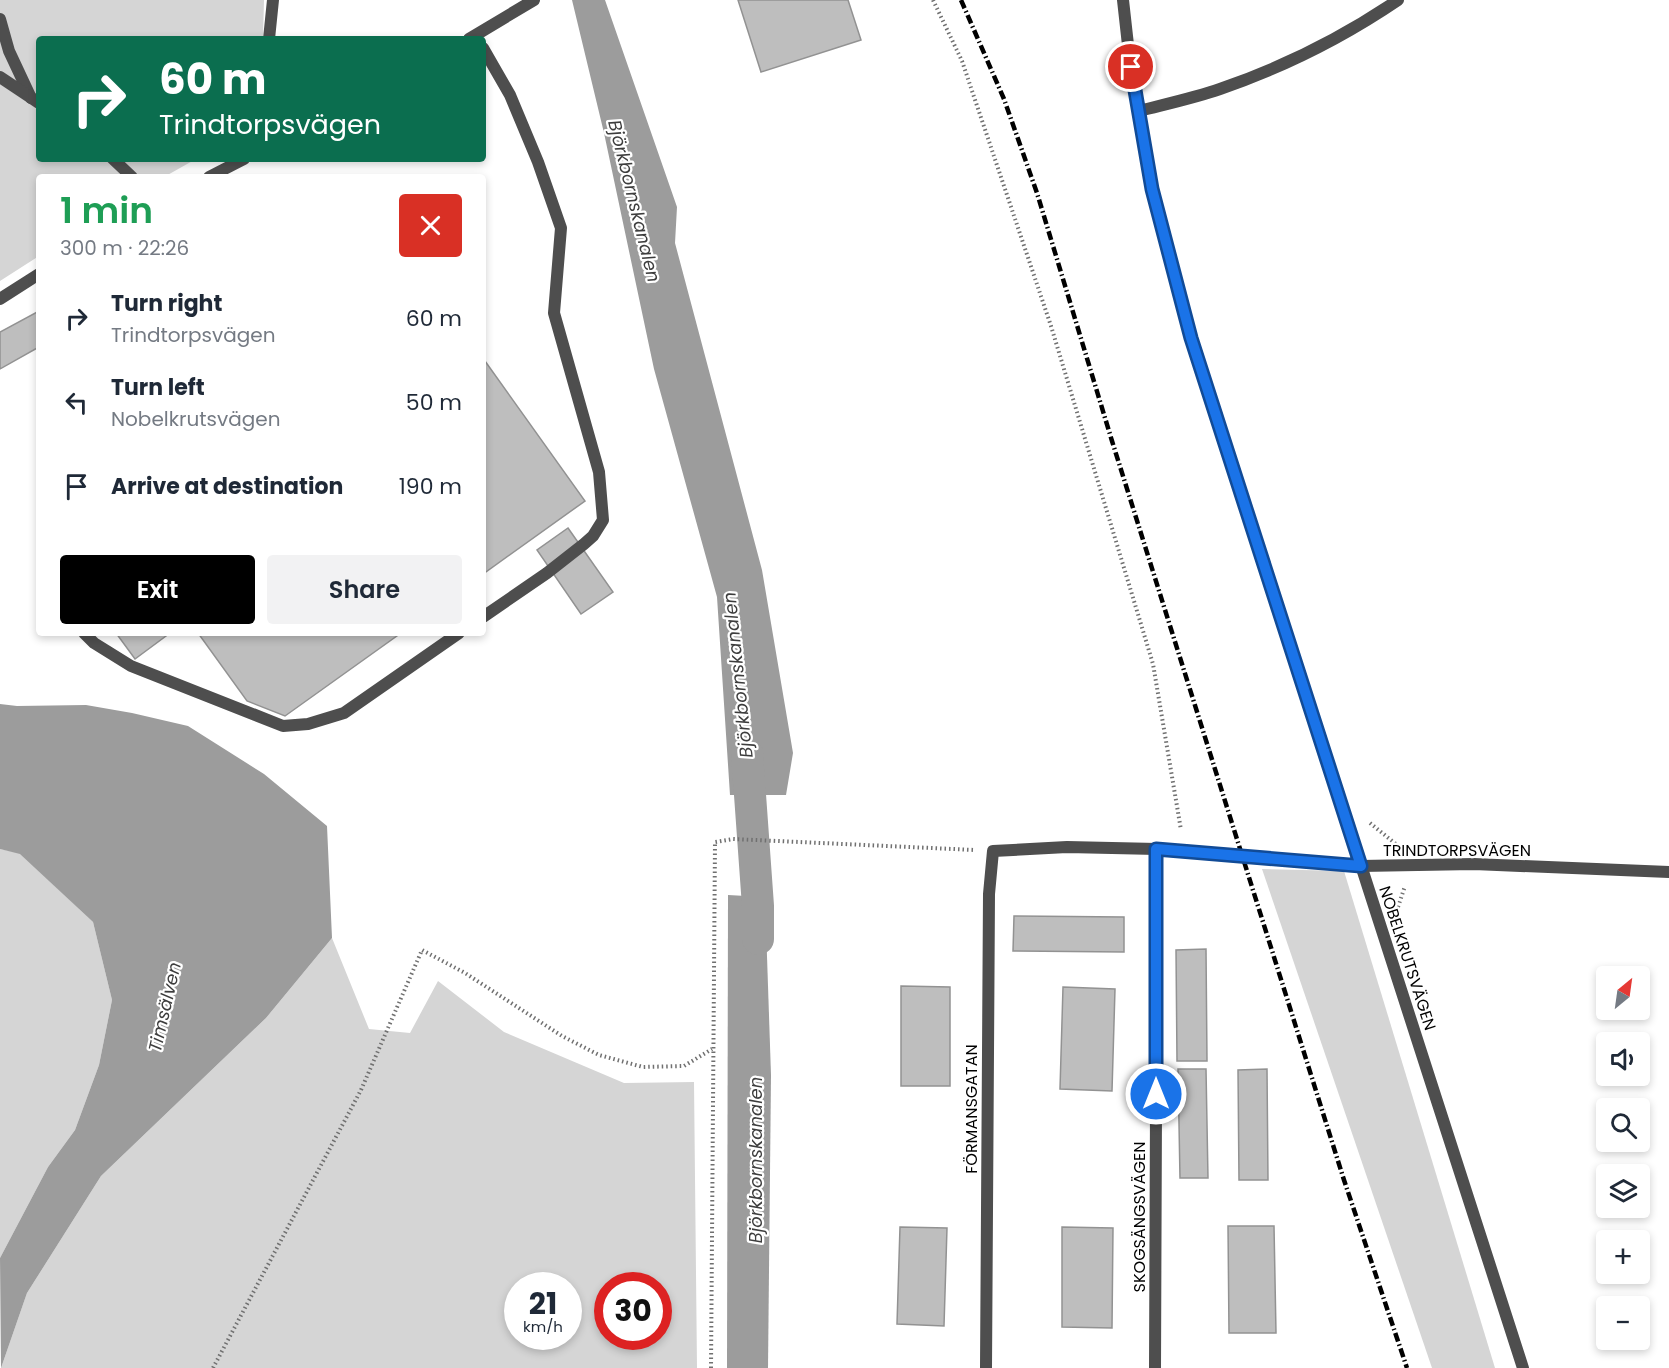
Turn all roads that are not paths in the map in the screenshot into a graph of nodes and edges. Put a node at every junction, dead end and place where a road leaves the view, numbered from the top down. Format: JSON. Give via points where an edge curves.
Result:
{"nodes":[{"id":1,"x":273,"y":0,"type":"edge"},
{"id":2,"x":534,"y":0,"type":"edge"},
{"id":3,"x":1123,"y":0,"type":"edge"},
{"id":4,"x":1398,"y":0,"type":"edge"},
{"id":5,"x":0,"y":19,"type":"edge"},
{"id":6,"x":269,"y":36,"type":"edge"},
{"id":7,"x":477,"y":36,"type":"edge"},
{"id":8,"x":486,"y":53,"type":"edge"},
{"id":9,"x":0,"y":77,"type":"edge"},
{"id":10,"x":35,"y":101,"type":"edge"},
{"id":11,"x":1139,"y":111,"type":"junction"},
{"id":12,"x":116,"y":162,"type":"edge"},
{"id":13,"x":238,"y":162,"type":"edge"},
{"id":14,"x":129,"y":174,"type":"edge"},
{"id":15,"x":215,"y":174,"type":"edge"},
{"id":16,"x":36,"y":276,"type":"edge"},
{"id":17,"x":0,"y":299,"type":"edge"},
{"id":18,"x":486,"y":615,"type":"edge"},
{"id":19,"x":87,"y":636,"type":"edge"},
{"id":20,"x":455,"y":636,"type":"edge"},
{"id":21,"x":1156,"y":849,"type":"junction"},
{"id":22,"x":993,"y":851,"type":"joint"},
{"id":23,"x":1361,"y":866,"type":"junction"},
{"id":24,"x":1669,"y":872,"type":"edge"},
{"id":25,"x":986,"y":1368,"type":"edge"},
{"id":26,"x":1155,"y":1368,"type":"edge"},
{"id":27,"x":1522,"y":1368,"type":"edge"}],
"edges":[{"from":1,"to":6,"type":"street"},
{"from":2,"to":7,"type":"street"},
{"from":3,"to":11,"type":"street","name":"NOBELKRUTSVÄGEN"},
{"from":4,"to":11,"type":"street","via":[[1319,49],[1271,71]]},
{"from":5,"to":10,"type":"street","via":[[9,51]]},
{"from":8,"to":18,"type":"street","via":[[510,95],[561,228],[554,313],[599,472],[603,520],[594,536]]},
{"from":9,"to":10,"type":"street"},
{"from":11,"to":23,"type":"street","name":"NOBELKRUTSVÄGEN","via":[[1152,189],[1191,338]]},
{"from":12,"to":14,"type":"street"},
{"from":13,"to":15,"type":"street"},
{"from":16,"to":17,"type":"street"},
{"from":19,"to":20,"type":"street","via":[[131,666],[283,726],[308,724],[344,713]]},
{"from":21,"to":22,"type":"street","name":"TRINDTORPSVÄGEN","via":[[1067,847]]},
{"from":21,"to":23,"type":"street","name":"TRINDTORPSVÄGEN"},
{"from":21,"to":26,"type":"street","name":"SKOGSÄNGSVÄGEN"},
{"from":22,"to":25,"type":"street","name":"FÖRMANSGATAN","via":[[989,894]]},
{"from":23,"to":24,"type":"street","name":"TRINDTORPSVÄGEN","via":[[1474,864]]},
{"from":23,"to":27,"type":"street","name":"NOBELKRUTSVÄGEN"}]}
